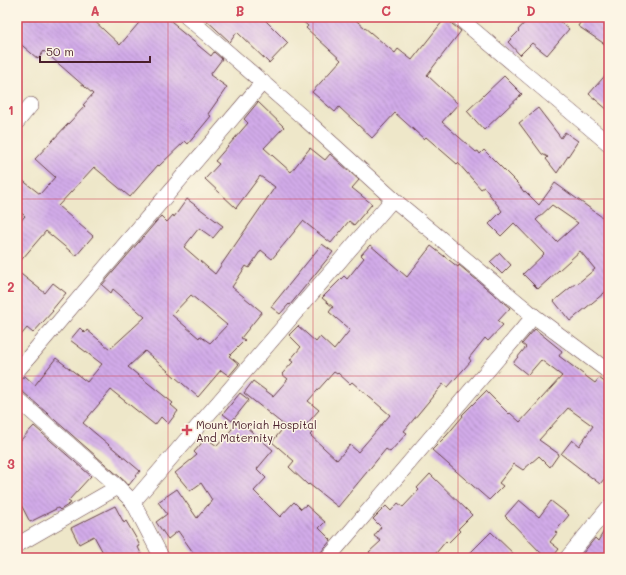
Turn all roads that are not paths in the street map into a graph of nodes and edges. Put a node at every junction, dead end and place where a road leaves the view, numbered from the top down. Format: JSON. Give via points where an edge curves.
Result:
{"nodes":[{"id":1,"x":187,"y":17,"type":"edge"},
{"id":2,"x":458,"y":17,"type":"edge"},
{"id":3,"x":262,"y":82,"type":"junction"},
{"id":4,"x":31,"y":105,"type":"dead end"},
{"id":5,"x":17,"y":122,"type":"edge"},
{"id":6,"x":609,"y":144,"type":"edge"},
{"id":7,"x":393,"y":199,"type":"junction"},
{"id":8,"x":534,"y":316,"type":"junction"},
{"id":9,"x":608,"y":370,"type":"edge"},
{"id":10,"x":17,"y":371,"type":"edge"},
{"id":11,"x":17,"y":399,"type":"edge"},
{"id":12,"x":118,"y":487,"type":"junction"},
{"id":13,"x":133,"y":502,"type":"junction"},
{"id":14,"x":609,"y":507,"type":"edge"},
{"id":15,"x":17,"y":545,"type":"edge"},
{"id":16,"x":162,"y":558,"type":"edge"},
{"id":17,"x":328,"y":558,"type":"edge"},
{"id":18,"x":567,"y":558,"type":"edge"}],
"edges":[{"from":1,"to":3,"type":"street"},
{"from":2,"to":6,"type":"street"},
{"from":3,"to":7,"type":"street"},
{"from":3,"to":10,"type":"street"},
{"from":4,"to":5,"type":"street"},
{"from":7,"to":8,"type":"street"},
{"from":7,"to":13,"type":"street"},
{"from":8,"to":9,"type":"street"},
{"from":8,"to":17,"type":"street"},
{"from":11,"to":12,"type":"street"},
{"from":12,"to":13,"type":"street"},
{"from":12,"to":15,"type":"street"},
{"from":13,"to":16,"type":"street"},
{"from":14,"to":18,"type":"street"}]}
